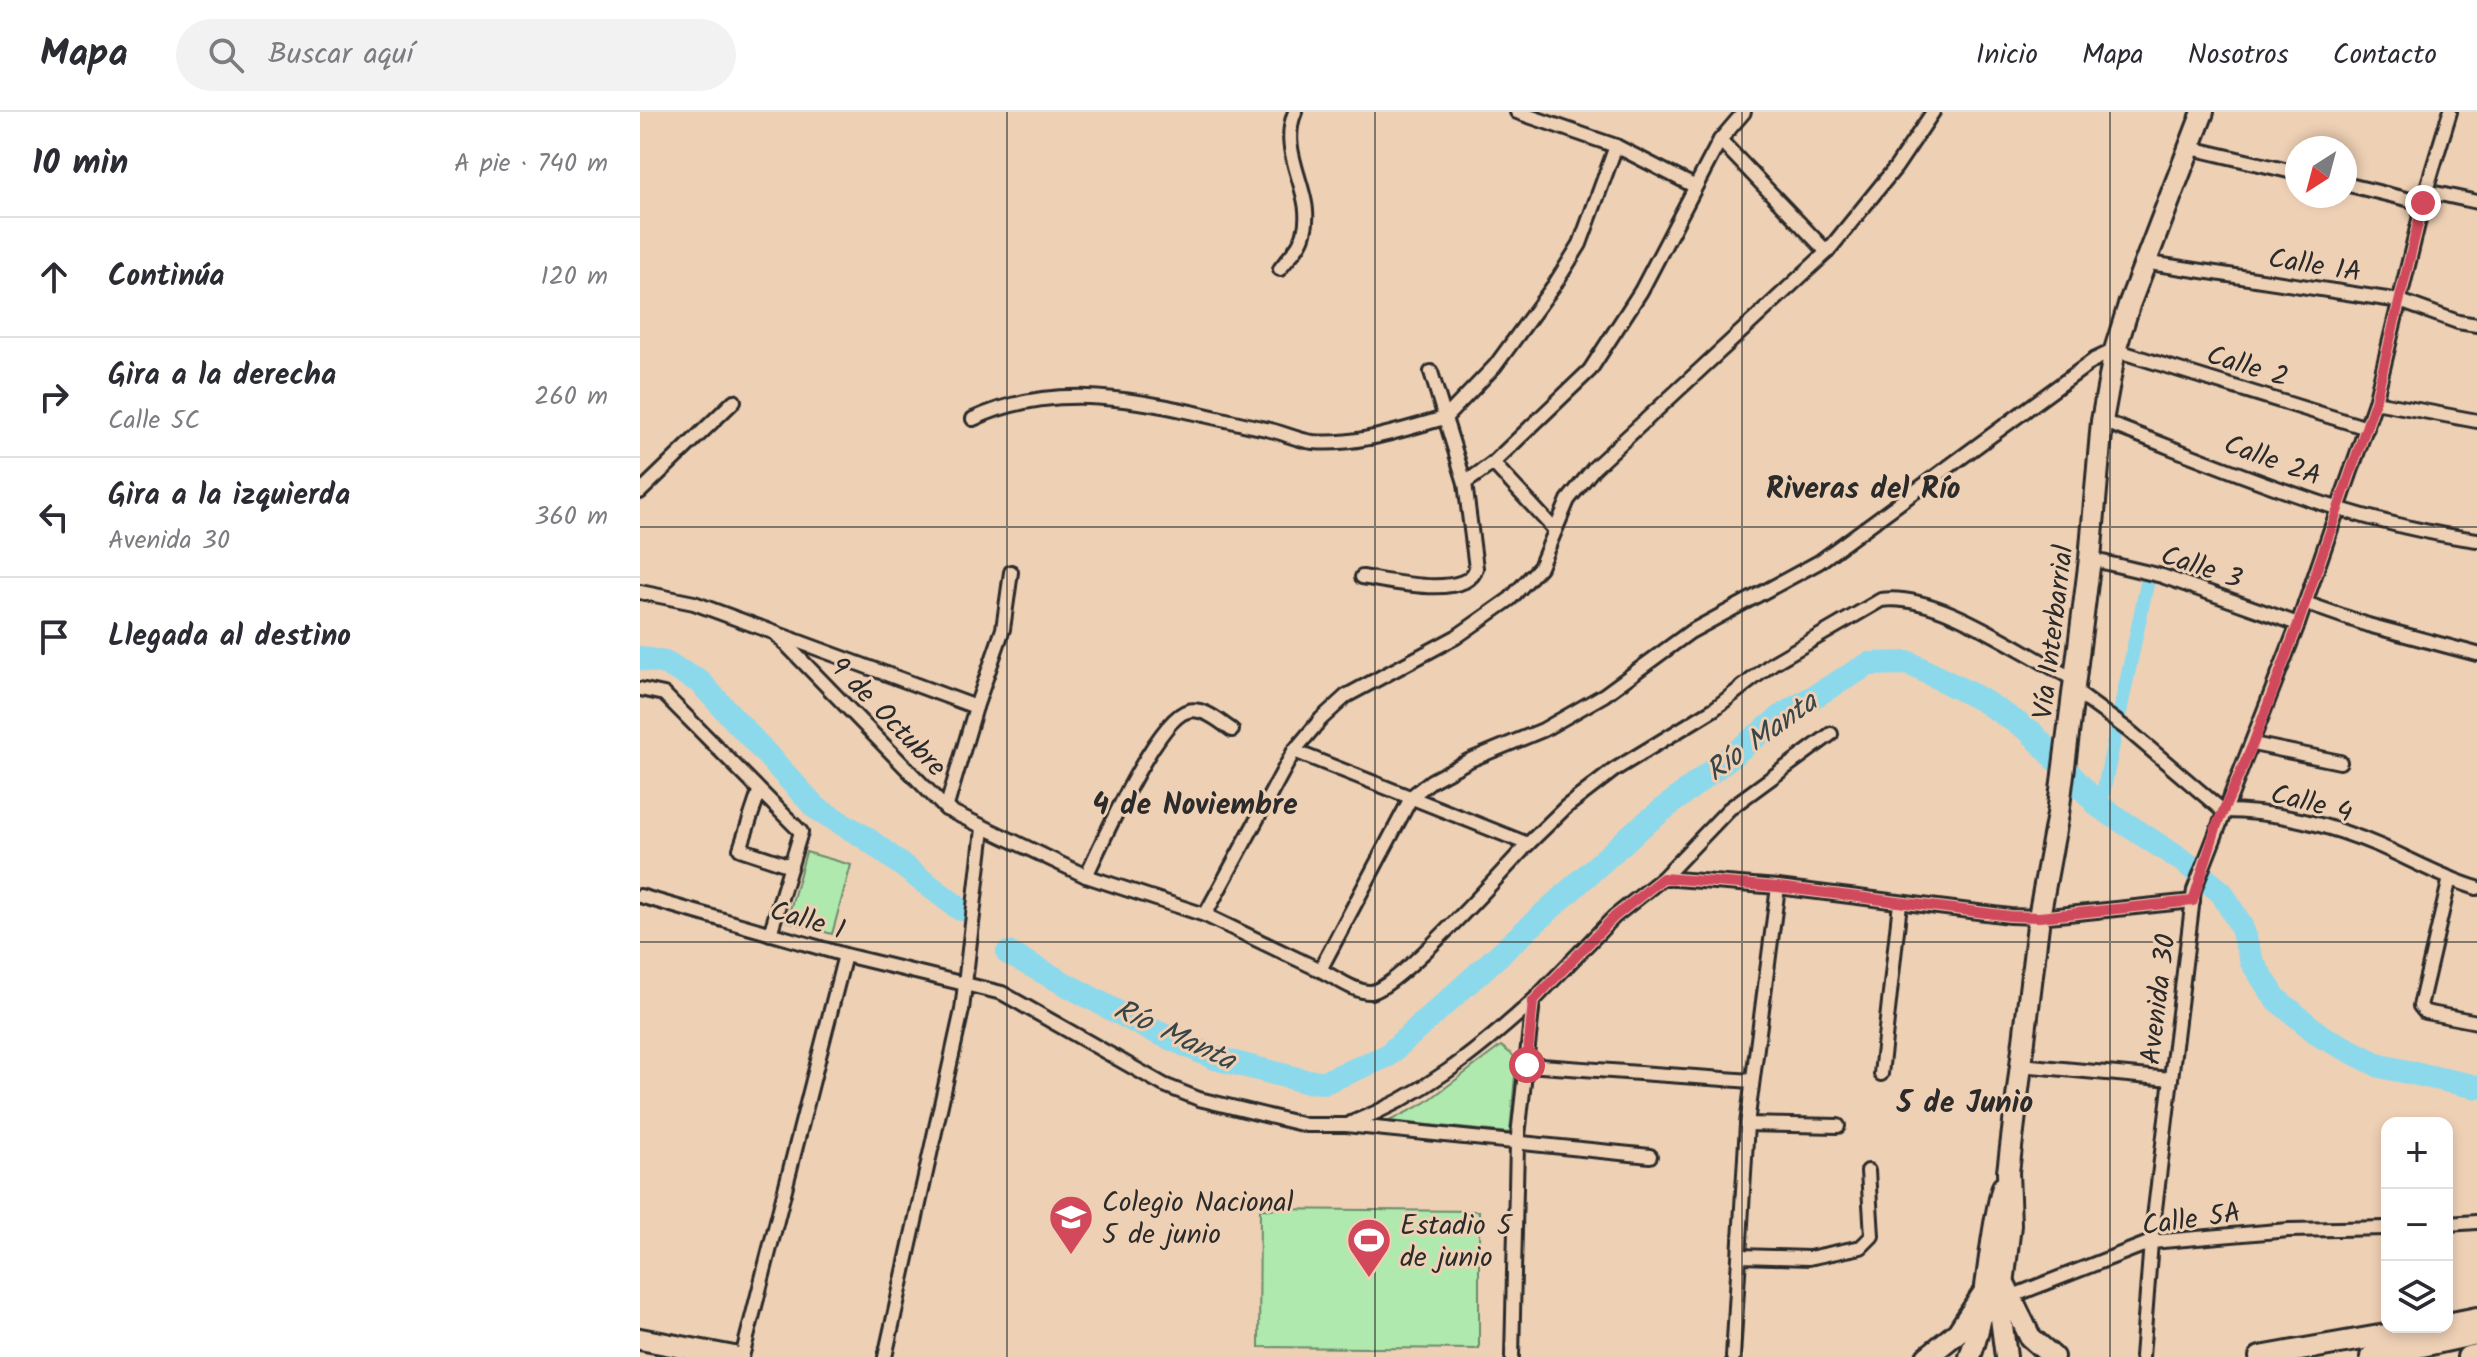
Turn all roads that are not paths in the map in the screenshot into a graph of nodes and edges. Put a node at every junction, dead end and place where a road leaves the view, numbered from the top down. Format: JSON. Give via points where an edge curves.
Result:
{"nodes":[{"id":1,"x":1295,"y":112,"type":"edge"},
{"id":2,"x":1517,"y":112,"type":"edge"},
{"id":3,"x":1744,"y":112,"type":"edge"},
{"id":4,"x":1933,"y":112,"type":"edge"},
{"id":5,"x":2203,"y":112,"type":"edge"},
{"id":6,"x":2450,"y":112,"type":"edge"},
{"id":7,"x":1720,"y":140,"type":"junction"},
{"id":8,"x":1616,"y":146,"type":"junction"},
{"id":9,"x":2191,"y":148,"type":"junction"},
{"id":10,"x":2285,"y":170,"type":"edge"},
{"id":11,"x":1694,"y":186,"type":"junction"},
{"id":12,"x":2357,"y":186,"type":"edge"},
{"id":13,"x":2425,"y":197,"type":"junction"},
{"id":14,"x":2477,"y":202,"type":"edge"},
{"id":15,"x":1827,"y":252,"type":"junction"},
{"id":16,"x":2143,"y":262,"type":"junction"},
{"id":17,"x":1280,"y":269,"type":"dead end"},
{"id":18,"x":2400,"y":301,"type":"junction"},
{"id":19,"x":2477,"y":325,"type":"edge"},
{"id":20,"x":2115,"y":350,"type":"junction"},
{"id":21,"x":1431,"y":372,"type":"dead end"},
{"id":22,"x":734,"y":401,"type":"dead end"},
{"id":23,"x":2375,"y":402,"type":"junction"},
{"id":24,"x":1445,"y":418,"type":"junction"},
{"id":25,"x":973,"y":419,"type":"dead end"},
{"id":26,"x":2102,"y":421,"type":"junction"},
{"id":27,"x":2477,"y":421,"type":"edge"},
{"id":28,"x":2367,"y":428,"type":"junction"},
{"id":29,"x":1493,"y":463,"type":"junction"},
{"id":30,"x":1465,"y":483,"type":"junction"},
{"id":31,"x":640,"y":492,"type":"edge"},
{"id":32,"x":2340,"y":510,"type":"junction"},
{"id":33,"x":1554,"y":529,"type":"junction"},
{"id":34,"x":2477,"y":540,"type":"edge"},
{"id":35,"x":2090,"y":559,"type":"junction"},
{"id":36,"x":1011,"y":572,"type":"dead end"},
{"id":37,"x":1362,"y":577,"type":"dead end"},
{"id":38,"x":640,"y":592,"type":"edge"},
{"id":39,"x":2305,"y":603,"type":"junction"},
{"id":40,"x":2298,"y":624,"type":"junction"},
{"id":41,"x":777,"y":635,"type":"junction"},
{"id":42,"x":2477,"y":654,"type":"edge"},
{"id":43,"x":640,"y":689,"type":"edge"},
{"id":44,"x":2072,"y":690,"type":"junction"},
{"id":45,"x":976,"y":707,"type":"junction"},
{"id":46,"x":1232,"y":730,"type":"dead end"},
{"id":47,"x":1831,"y":734,"type":"dead end"},
{"id":48,"x":2253,"y":744,"type":"junction"},
{"id":49,"x":1294,"y":751,"type":"junction"},
{"id":50,"x":2340,"y":762,"type":"dead end"},
{"id":51,"x":759,"y":792,"type":"junction"},
{"id":52,"x":1412,"y":796,"type":"junction"},
{"id":53,"x":946,"y":809,"type":"junction"},
{"id":54,"x":2223,"y":811,"type":"junction"},
{"id":55,"x":983,"y":829,"type":"junction"},
{"id":56,"x":1528,"y":844,"type":"junction"},
{"id":57,"x":791,"y":866,"type":"junction"},
{"id":58,"x":1086,"y":876,"type":"junction"},
{"id":59,"x":1663,"y":878,"type":"junction"},
{"id":60,"x":2450,"y":878,"type":"junction"},
{"id":61,"x":1778,"y":887,"type":"junction"},
{"id":62,"x":2477,"y":888,"type":"edge"},
{"id":63,"x":640,"y":896,"type":"edge"},
{"id":64,"x":2193,"y":896,"type":"junction"},
{"id":65,"x":1900,"y":903,"type":"junction"},
{"id":66,"x":1205,"y":915,"type":"junction"},
{"id":67,"x":2039,"y":917,"type":"junction"},
{"id":68,"x":770,"y":934,"type":"junction"},
{"id":69,"x":845,"y":955,"type":"junction"},
{"id":70,"x":1320,"y":970,"type":"junction"},
{"id":71,"x":965,"y":984,"type":"junction"},
{"id":72,"x":1533,"y":1001,"type":"junction"},
{"id":73,"x":2477,"y":1022,"type":"edge"},
{"id":74,"x":1527,"y":1065,"type":"junction"},
{"id":75,"x":2020,"y":1065,"type":"junction"},
{"id":76,"x":1881,"y":1074,"type":"dead end"},
{"id":77,"x":2171,"y":1079,"type":"junction"},
{"id":78,"x":1752,"y":1081,"type":"junction"},
{"id":79,"x":1747,"y":1124,"type":"junction"},
{"id":80,"x":1346,"y":1125,"type":"junction"},
{"id":81,"x":1838,"y":1126,"type":"dead end"},
{"id":82,"x":1517,"y":1145,"type":"junction"},
{"id":83,"x":1650,"y":1156,"type":"dead end"},
{"id":84,"x":1868,"y":1171,"type":"dead end"},
{"id":85,"x":2477,"y":1222,"type":"edge"},
{"id":86,"x":2453,"y":1224,"type":"edge"},
{"id":87,"x":2381,"y":1228,"type":"edge"},
{"id":88,"x":2151,"y":1242,"type":"junction"},
{"id":89,"x":1740,"y":1256,"type":"junction"},
{"id":90,"x":2000,"y":1289,"type":"junction"},
{"id":91,"x":2477,"y":1318,"type":"edge"},
{"id":92,"x":2453,"y":1323,"type":"edge"},
{"id":93,"x":2397,"y":1333,"type":"edge"},
{"id":94,"x":2477,"y":1334,"type":"edge"},
{"id":95,"x":640,"y":1339,"type":"edge"},
{"id":96,"x":2477,"y":1355,"type":"edge"},
{"id":97,"x":734,"y":1357,"type":"edge"},
{"id":98,"x":742,"y":1357,"type":"edge"},
{"id":99,"x":885,"y":1357,"type":"edge"},
{"id":100,"x":1512,"y":1357,"type":"edge"},
{"id":101,"x":1733,"y":1357,"type":"edge"},
{"id":102,"x":1927,"y":1357,"type":"edge"},
{"id":103,"x":1970,"y":1357,"type":"edge"},
{"id":104,"x":2006,"y":1357,"type":"edge"},
{"id":105,"x":2053,"y":1357,"type":"edge"},
{"id":106,"x":2142,"y":1357,"type":"edge"},
{"id":107,"x":2260,"y":1357,"type":"edge"},
{"id":108,"x":2371,"y":1357,"type":"edge"},
{"id":109,"x":2468,"y":1357,"type":"edge"}],
"edges":[{"from":1,"to":17,"type":"street","via":[[1288,129],[1307,219],[1304,237]]},
{"from":2,"to":8,"type":"street"},
{"from":3,"to":7,"type":"street"},
{"from":4,"to":15,"type":"street"},
{"from":5,"to":9,"type":"main road","name":"Vía Interbarrial"},
{"from":6,"to":13,"type":"street","name":"Avenida 30"},
{"from":7,"to":11,"type":"street"},
{"from":7,"to":15,"type":"street"},
{"from":8,"to":11,"type":"street"},
{"from":8,"to":24,"type":"street","via":[[1580,244],[1555,284],[1495,366]]},
{"from":9,"to":10,"type":"street"},
{"from":9,"to":16,"type":"main road","name":"Vía Interbarrial"},
{"from":11,"to":29,"type":"street","via":[[1641,291],[1590,370]]},
{"from":12,"to":13,"type":"street"},
{"from":13,"to":14,"type":"street"},
{"from":13,"to":18,"type":"street","name":"Avenida 30"},
{"from":15,"to":33,"type":"street","via":[[1594,468],[1568,500]]},
{"from":16,"to":18,"type":"street","name":"Calle 1A"},
{"from":16,"to":20,"type":"main road","name":"Vía Interbarrial"},
{"from":18,"to":19,"type":"street","name":"Calle 1A"},
{"from":18,"to":23,"type":"street","name":"Avenida 30"},
{"from":20,"to":26,"type":"main road","name":"Vía Interbarrial"},
{"from":20,"to":28,"type":"street","name":"Calle 2"},
{"from":20,"to":52,"type":"street","via":[[2076,372],[1819,562],[1690,632],[1604,695],[1543,730],[1470,760]]},
{"from":21,"to":24,"type":"street"},
{"from":22,"to":31,"type":"street"},
{"from":23,"to":27,"type":"street"},
{"from":23,"to":28,"type":"street","name":"Avenida 30"},
{"from":24,"to":25,"type":"street","via":[[1355,441],[1313,442],[1103,395],[1020,401]]},
{"from":24,"to":30,"type":"street"},
{"from":26,"to":32,"type":"street","name":"Calle 2A"},
{"from":26,"to":35,"type":"main road","name":"Vía Interbarrial"},
{"from":28,"to":32,"type":"street","name":"Avenida 30"},
{"from":29,"to":30,"type":"street"},
{"from":29,"to":33,"type":"street"},
{"from":30,"to":37,"type":"street","via":[[1474,577],[1467,583],[1422,586]]},
{"from":32,"to":34,"type":"street","name":"Calle 2A"},
{"from":32,"to":39,"type":"street","name":"Avenida 30"},
{"from":33,"to":49,"type":"street","via":[[1540,567],[1510,599],[1456,637],[1346,696]]},
{"from":35,"to":40,"type":"street","name":"Calle 3","via":[[2162,576]]},
{"from":35,"to":44,"type":"main road","name":"Vía Interbarrial"},
{"from":36,"to":45,"type":"street","via":[[1003,629]]},
{"from":38,"to":41,"type":"street","name":"9 de Octubre","via":[[694,603]]},
{"from":39,"to":40,"type":"street","name":"Avenida 30"},
{"from":39,"to":42,"type":"street"},
{"from":40,"to":48,"type":"street","name":"Avenida 30"},
{"from":41,"to":45,"type":"street","name":"9 de Octubre"},
{"from":41,"to":53,"type":"street","name":"9 de Octubre"},
{"from":43,"to":51,"type":"street","via":[[664,694]]},
{"from":44,"to":54,"type":"street"},
{"from":44,"to":56,"type":"street","via":[[1973,625],[1927,606],[1881,600],[1773,663],[1714,709],[1614,770]]},
{"from":44,"to":67,"type":"main road","name":"Vía Interbarrial"},
{"from":45,"to":53,"type":"street","name":"9 de Octubre"},
{"from":46,"to":58,"type":"street","via":[[1203,711],[1177,716],[1130,783]]},
{"from":47,"to":59,"type":"street","via":[[1729,809]]},
{"from":48,"to":50,"type":"street"},
{"from":48,"to":54,"type":"street","name":"Avenida 30"},
{"from":49,"to":52,"type":"street"},
{"from":49,"to":66,"type":"street"},
{"from":51,"to":57,"type":"street","via":[[801,832]]},
{"from":51,"to":57,"type":"street","via":[[740,849]]},
{"from":52,"to":56,"type":"street"},
{"from":52,"to":70,"type":"street"},
{"from":53,"to":55,"type":"street"},
{"from":54,"to":60,"type":"street","name":"Calle 4","via":[[2261,811],[2328,828]]},
{"from":54,"to":64,"type":"street","name":"Avenida 30"},
{"from":55,"to":58,"type":"street"},
{"from":55,"to":71,"type":"street"},
{"from":56,"to":70,"type":"street","via":[[1439,938],[1381,989],[1365,992]]},
{"from":57,"to":68,"type":"street"},
{"from":58,"to":66,"type":"street"},
{"from":59,"to":61,"type":"street"},
{"from":59,"to":72,"type":"street","via":[[1614,917]]},
{"from":60,"to":62,"type":"street","name":"Calle 4"},
{"from":60,"to":73,"type":"street","via":[[2420,1006],[2425,1012]]},
{"from":61,"to":65,"type":"street"},
{"from":61,"to":78,"type":"street"},
{"from":63,"to":68,"type":"street","name":"Calle 1"},
{"from":64,"to":67,"type":"street"},
{"from":64,"to":77,"type":"street","name":"Avenida 30"},
{"from":65,"to":67,"type":"street"},
{"from":65,"to":76,"type":"street"},
{"from":66,"to":70,"type":"street"},
{"from":67,"to":75,"type":"main road","name":"Vía Interbarrial"},
{"from":68,"to":69,"type":"street","name":"Calle 1"},
{"from":69,"to":71,"type":"street","name":"Calle 1"},
{"from":69,"to":98,"type":"street"},
{"from":71,"to":80,"type":"street","name":"Calle 1","via":[[1029,1006],[1182,1093],[1306,1125]]},
{"from":71,"to":99,"type":"street"},
{"from":72,"to":74,"type":"street"},
{"from":72,"to":80,"type":"street","via":[[1438,1079]]},
{"from":74,"to":78,"type":"street"},
{"from":74,"to":82,"type":"street"},
{"from":75,"to":77,"type":"street"},
{"from":75,"to":90,"type":"main road","name":"Vía Interbarrial","via":[[2008,1172],[2010,1225]]},
{"from":77,"to":88,"type":"street","name":"Avenida 30"},
{"from":78,"to":79,"type":"street"},
{"from":79,"to":81,"type":"street"},
{"from":79,"to":89,"type":"street"},
{"from":80,"to":82,"type":"street","name":"Calle 1"},
{"from":82,"to":83,"type":"street","name":"Calle 1"},
{"from":82,"to":100,"type":"street"},
{"from":84,"to":89,"type":"street","via":[[1869,1242],[1809,1258]]},
{"from":85,"to":86,"type":"street"},
{"from":87,"to":88,"type":"street","name":"Calle 5A"},
{"from":88,"to":90,"type":"street","name":"Calle 5A"},
{"from":88,"to":106,"type":"street","name":"Avenida 30"},
{"from":89,"to":101,"type":"street"},
{"from":90,"to":102,"type":"main road"},
{"from":90,"to":103,"type":"main road","name":"Vía Interbarrial"},
{"from":90,"to":104,"type":"main road","name":"Vía Interbarrial"},
{"from":90,"to":105,"type":"main road","via":[[2030,1337]]},
{"from":91,"to":92,"type":"main road"},
{"from":93,"to":107,"type":"main road"},
{"from":94,"to":108,"type":"main road"},
{"from":95,"to":97,"type":"main road"},
{"from":96,"to":109,"type":"main road"}]}
